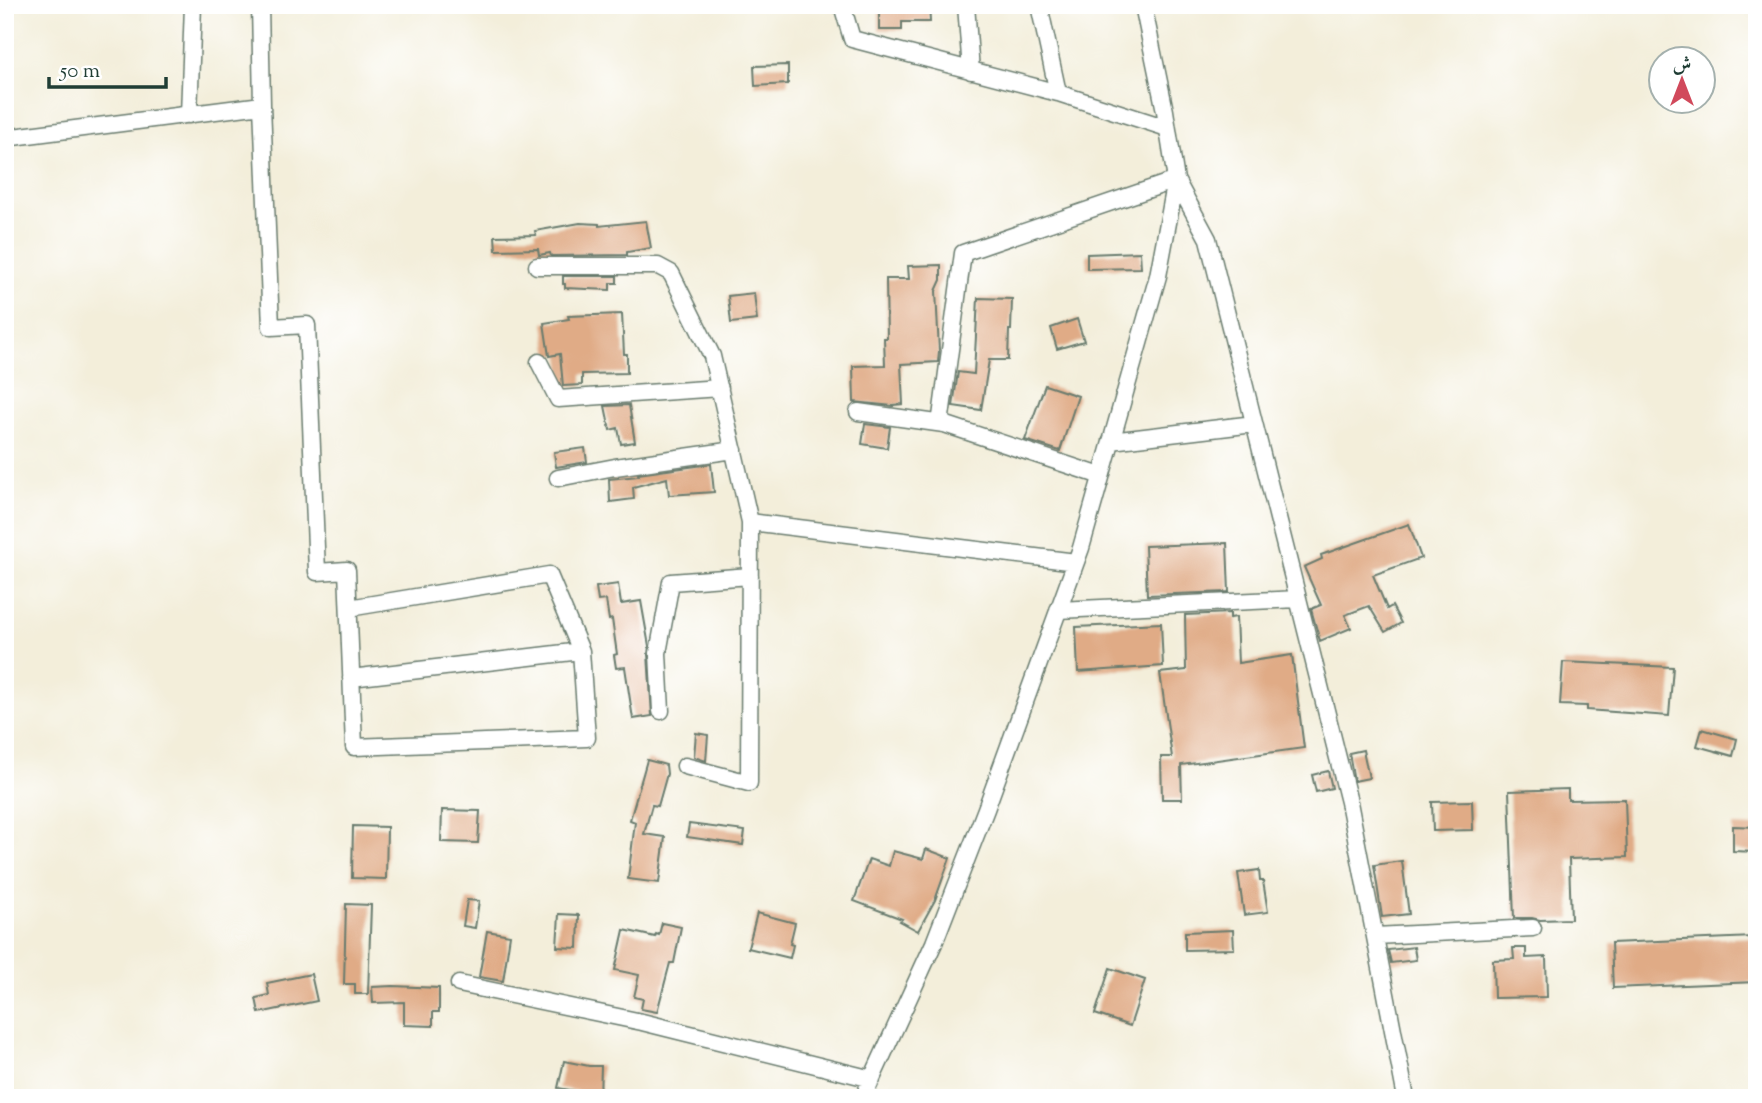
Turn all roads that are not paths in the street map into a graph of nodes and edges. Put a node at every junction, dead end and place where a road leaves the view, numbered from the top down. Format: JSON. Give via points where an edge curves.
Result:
{"nodes":[{"id":1,"x":193,"y":5,"type":"edge"},
{"id":2,"x":260,"y":5,"type":"edge"},
{"id":3,"x":842,"y":5,"type":"edge"},
{"id":4,"x":966,"y":5,"type":"edge"},
{"id":5,"x":1039,"y":5,"type":"edge"},
{"id":6,"x":1143,"y":5,"type":"edge"},
{"id":7,"x":971,"y":71,"type":"junction"},
{"id":8,"x":1058,"y":93,"type":"junction"},
{"id":9,"x":262,"y":105,"type":"junction"},
{"id":10,"x":189,"y":115,"type":"junction"},
{"id":11,"x":1167,"y":128,"type":"junction"},
{"id":12,"x":5,"y":138,"type":"edge"},
{"id":13,"x":1176,"y":180,"type":"junction"},
{"id":14,"x":537,"y":266,"type":"dead end"},
{"id":15,"x":539,"y":362,"type":"dead end"},
{"id":16,"x":720,"y":388,"type":"junction"},
{"id":17,"x":858,"y":412,"type":"dead end"},
{"id":18,"x":941,"y":417,"type":"dead end"},
{"id":19,"x":1254,"y":424,"type":"junction"},
{"id":20,"x":1111,"y":441,"type":"junction"},
{"id":21,"x":734,"y":450,"type":"junction"},
{"id":22,"x":1101,"y":476,"type":"junction"},
{"id":23,"x":558,"y":478,"type":"dead end"},
{"id":24,"x":750,"y":522,"type":"junction"},
{"id":25,"x":1076,"y":562,"type":"junction"},
{"id":26,"x":750,"y":576,"type":"junction"},
{"id":27,"x":1298,"y":599,"type":"junction"},
{"id":28,"x":349,"y":608,"type":"junction"},
{"id":29,"x":1058,"y":610,"type":"junction"},
{"id":30,"x":582,"y":652,"type":"junction"},
{"id":31,"x":351,"y":678,"type":"junction"},
{"id":32,"x":661,"y":711,"type":"dead end"},
{"id":33,"x":685,"y":766,"type":"dead end"},
{"id":34,"x":1533,"y":928,"type":"dead end"},
{"id":35,"x":1375,"y":936,"type":"junction"},
{"id":36,"x":459,"y":985,"type":"dead end"},
{"id":37,"x":872,"y":1079,"type":"junction"},
{"id":38,"x":863,"y":1098,"type":"edge"},
{"id":39,"x":1405,"y":1098,"type":"edge"}],
"edges":[{"from":1,"to":10,"type":"street"},
{"from":2,"to":9,"type":"street"},
{"from":3,"to":7,"type":"street","via":[[852,39]]},
{"from":4,"to":7,"type":"street"},
{"from":5,"to":8,"type":"street"},
{"from":6,"to":11,"type":"street"},
{"from":7,"to":8,"type":"street"},
{"from":8,"to":11,"type":"street"},
{"from":9,"to":10,"type":"street"},
{"from":9,"to":28,"type":"street","via":[[271,327],[307,325],[317,572],[347,570]]},
{"from":10,"to":12,"type":"street"},
{"from":11,"to":13,"type":"street"},
{"from":13,"to":18,"type":"street","via":[[963,253]]},
{"from":13,"to":19,"type":"street","via":[[1208,239]]},
{"from":13,"to":20,"type":"street","via":[[1157,276]]},
{"from":14,"to":16,"type":"street","via":[[658,266],[671,273],[712,356]]},
{"from":15,"to":16,"type":"street","via":[[558,399]]},
{"from":16,"to":21,"type":"street"},
{"from":17,"to":22,"type":"street","via":[[944,424]]},
{"from":19,"to":20,"type":"street"},
{"from":19,"to":27,"type":"street"},
{"from":20,"to":22,"type":"street"},
{"from":21,"to":23,"type":"street"},
{"from":21,"to":24,"type":"street"},
{"from":22,"to":25,"type":"street"},
{"from":24,"to":25,"type":"street"},
{"from":24,"to":26,"type":"street"},
{"from":25,"to":29,"type":"street"},
{"from":26,"to":32,"type":"street","via":[[671,582],[658,653]]},
{"from":26,"to":33,"type":"street","via":[[749,783]]},
{"from":27,"to":29,"type":"street"},
{"from":27,"to":35,"type":"street","via":[[1349,802]]},
{"from":28,"to":30,"type":"street","via":[[548,575]]},
{"from":28,"to":31,"type":"street"},
{"from":29,"to":37,"type":"street","via":[[934,943]]},
{"from":30,"to":31,"type":"street"},
{"from":30,"to":31,"type":"street","via":[[587,738],[354,747]]},
{"from":34,"to":35,"type":"street"},
{"from":35,"to":39,"type":"street"},
{"from":36,"to":37,"type":"street","via":[[642,1022]]},
{"from":37,"to":38,"type":"street"}]}
